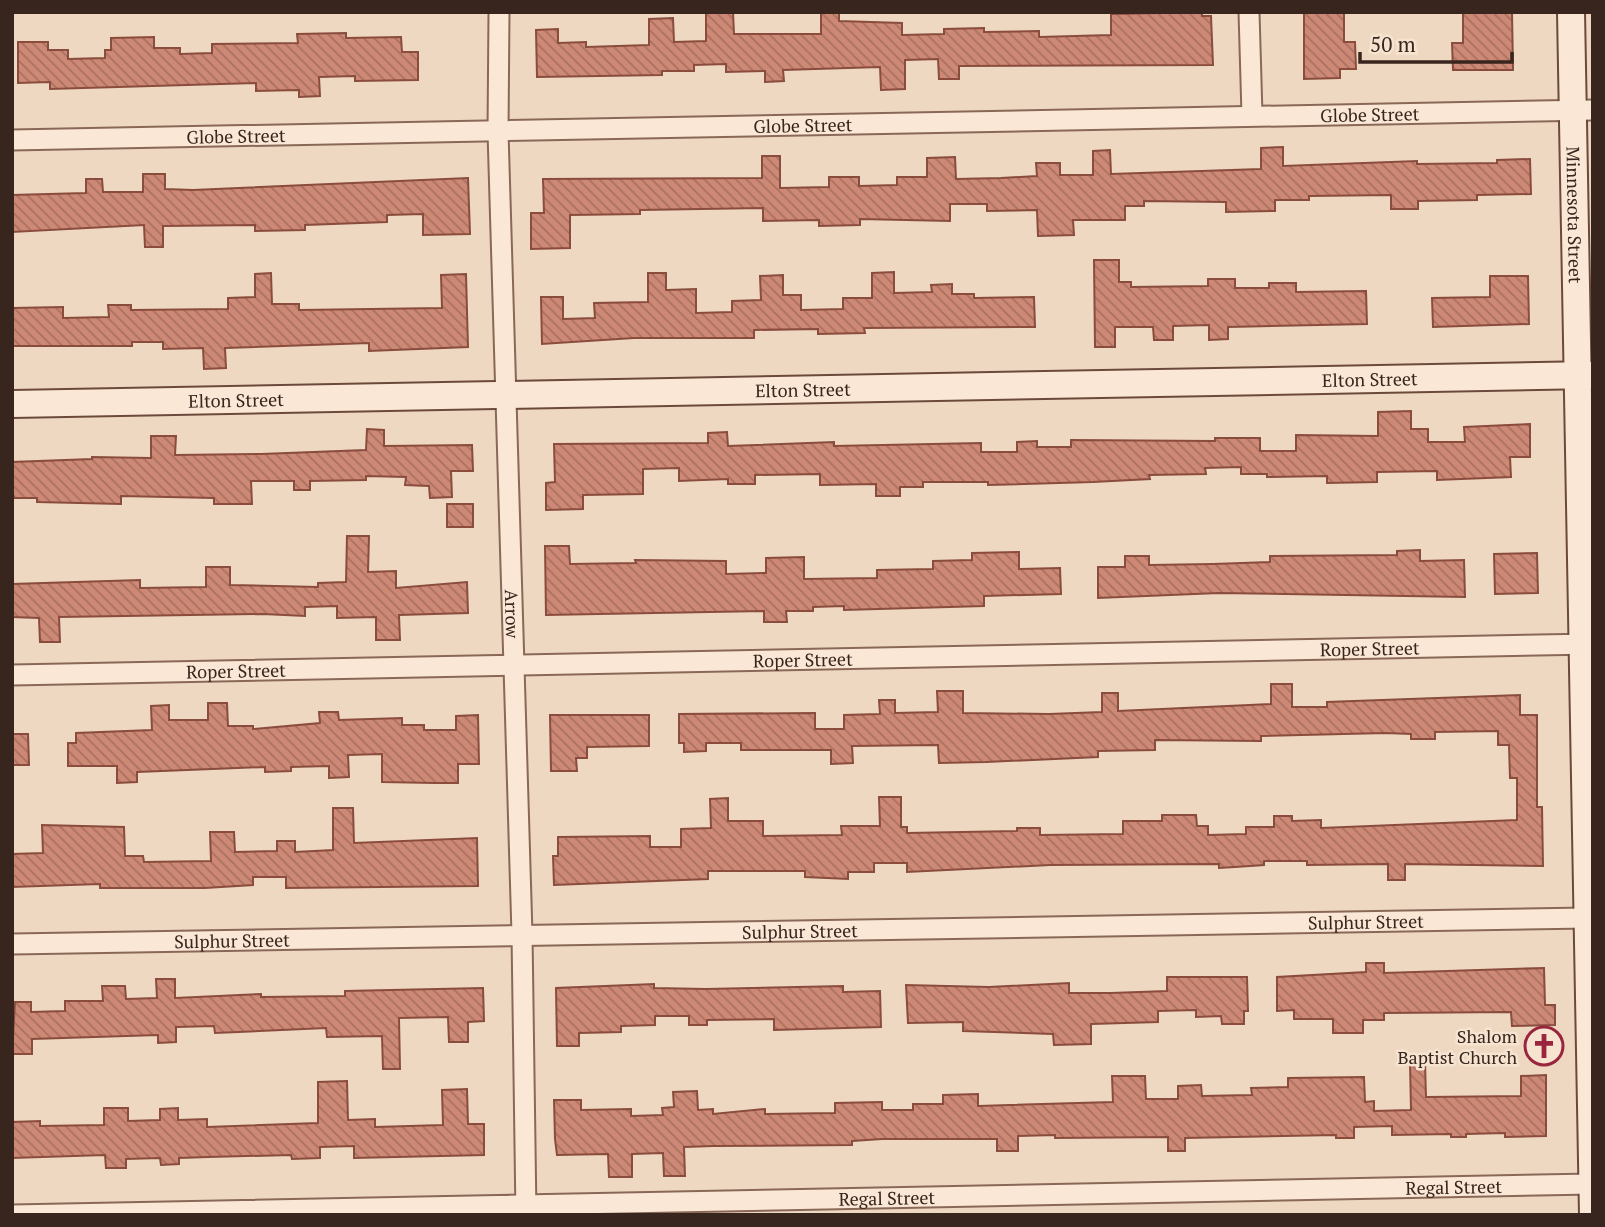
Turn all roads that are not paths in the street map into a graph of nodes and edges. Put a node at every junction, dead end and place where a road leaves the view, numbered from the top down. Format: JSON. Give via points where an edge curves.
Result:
{"nodes":[{"id":1,"x":499,"y":12,"type":"edge"},
{"id":2,"x":1250,"y":12,"type":"edge"},
{"id":3,"x":1571,"y":12,"type":"edge"},
{"id":4,"x":1583,"y":109,"type":"edge"},
{"id":5,"x":1252,"y":116,"type":"junction"},
{"id":6,"x":498,"y":132,"type":"junction"},
{"id":7,"x":12,"y":140,"type":"edge"},
{"id":8,"x":1585,"y":375,"type":"edge"},
{"id":9,"x":507,"y":394,"type":"junction"},
{"id":10,"x":12,"y":404,"type":"edge"},
{"id":11,"x":1588,"y":644,"type":"edge"},
{"id":12,"x":513,"y":667,"type":"junction"},
{"id":13,"x":12,"y":676,"type":"edge"},
{"id":14,"x":1587,"y":918,"type":"junction"},
{"id":15,"x":522,"y":934,"type":"junction"},
{"id":16,"x":12,"y":944,"type":"edge"},
{"id":17,"x":1592,"y":1184,"type":"edge"},
{"id":18,"x":526,"y":1209,"type":"edge"},
{"id":19,"x":12,"y":1214,"type":"edge"},
{"id":20,"x":1593,"y":1215,"type":"edge"}],
"edges":[{"from":1,"to":6,"type":"street","name":"Arrow"},
{"from":2,"to":5,"type":"street"},
{"from":3,"to":4,"type":"street","name":"Minnesota Street"},
{"from":4,"to":5,"type":"street","name":"Globe Street"},
{"from":4,"to":8,"type":"street","name":"Minnesota Street"},
{"from":5,"to":6,"type":"street","name":"Globe Street"},
{"from":6,"to":7,"type":"street","name":"Globe Street"},
{"from":6,"to":9,"type":"street","name":"Arrow"},
{"from":8,"to":9,"type":"street","name":"Elton Street"},
{"from":8,"to":11,"type":"street","name":"Minnesota Street"},
{"from":9,"to":10,"type":"street","name":"Elton Street"},
{"from":9,"to":12,"type":"street","name":"Arrow"},
{"from":11,"to":12,"type":"street","name":"Roper Street"},
{"from":11,"to":14,"type":"street","name":"Minnesota Street"},
{"from":12,"to":13,"type":"street","name":"Roper Street"},
{"from":12,"to":15,"type":"street","name":"Arrow"},
{"from":14,"to":15,"type":"street","name":"Sulphur Street"},
{"from":14,"to":17,"type":"street","name":"Minnesota Street"},
{"from":15,"to":16,"type":"street","name":"Sulphur Street"},
{"from":15,"to":18,"type":"street","name":"Arrow"},
{"from":17,"to":18,"type":"street","name":"Regal Street"},
{"from":17,"to":20,"type":"street","name":"Minnesota Street"},
{"from":18,"to":19,"type":"street","name":"Regal Street"}]}
